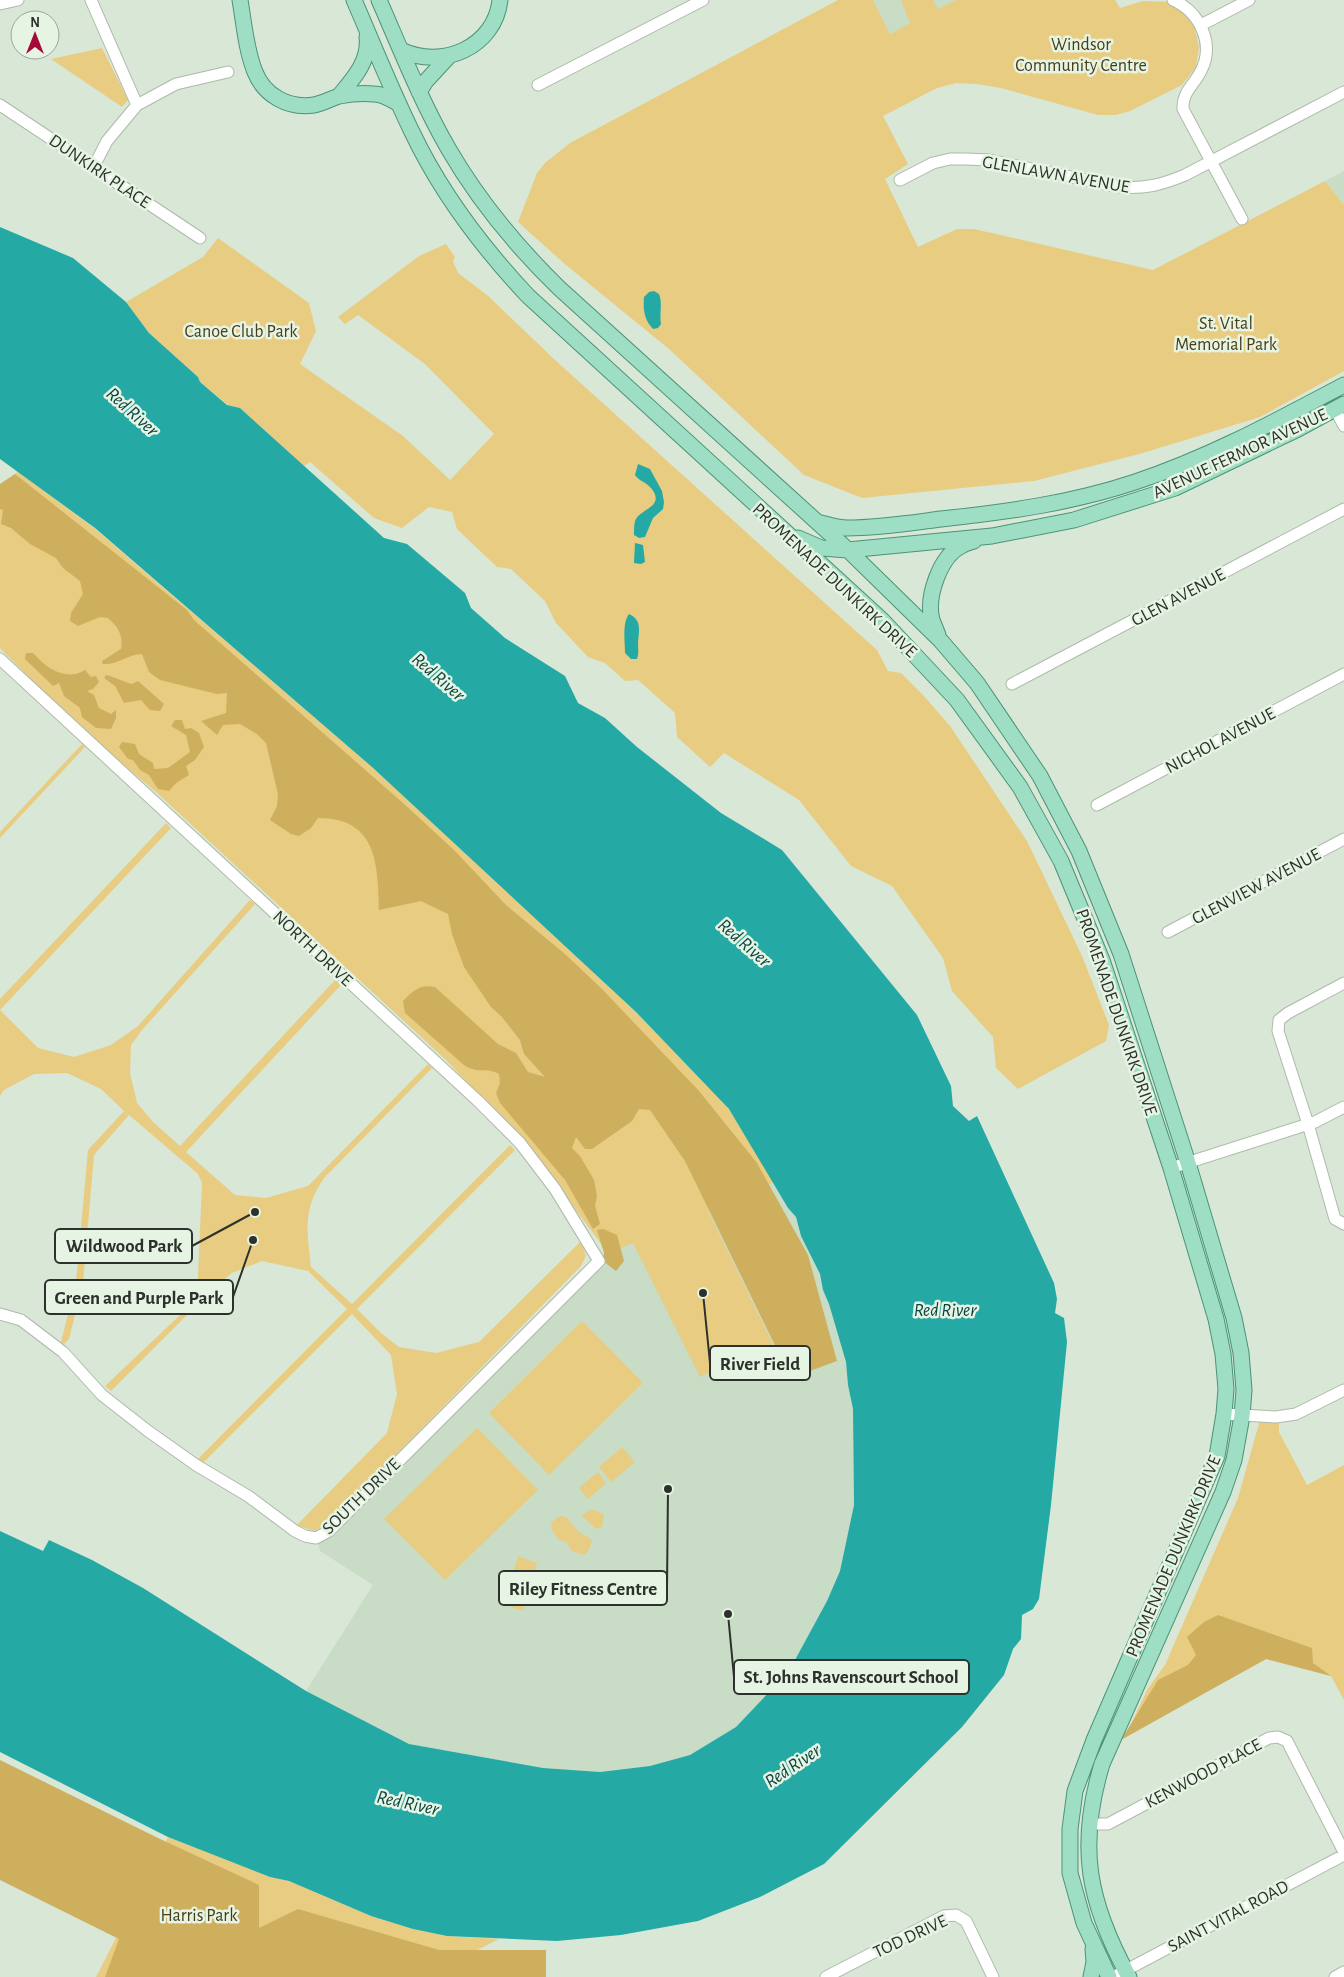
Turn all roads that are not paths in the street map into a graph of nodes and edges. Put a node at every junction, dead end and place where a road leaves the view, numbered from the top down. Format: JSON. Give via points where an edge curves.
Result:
{"nodes":[{"id":1,"x":18,"y":0,"type":"edge"},
{"id":2,"x":91,"y":0,"type":"edge"},
{"id":3,"x":240,"y":0,"type":"edge"},
{"id":4,"x":354,"y":0,"type":"edge"},
{"id":5,"x":379,"y":0,"type":"edge"},
{"id":6,"x":500,"y":0,"type":"edge"},
{"id":7,"x":704,"y":0,"type":"edge"},
{"id":8,"x":1173,"y":0,"type":"edge"},
{"id":9,"x":1249,"y":0,"type":"edge"},
{"id":10,"x":0,"y":4,"type":"edge"},
{"id":11,"x":1201,"y":25,"type":"junction"},
{"id":12,"x":366,"y":28,"type":"junction"},
{"id":13,"x":401,"y":50,"type":"junction"},
{"id":14,"x":450,"y":55,"type":"junction"},
{"id":15,"x":228,"y":72,"type":"dead end"},
{"id":16,"x":538,"y":85,"type":"dead end"},
{"id":17,"x":419,"y":92,"type":"junction"},
{"id":18,"x":1344,"y":92,"type":"edge"},
{"id":19,"x":339,"y":96,"type":"junction"},
{"id":20,"x":398,"y":104,"type":"junction"},
{"id":21,"x":0,"y":105,"type":"edge"},
{"id":22,"x":137,"y":105,"type":"junction"},
{"id":23,"x":1211,"y":160,"type":"junction"},
{"id":24,"x":94,"y":166,"type":"junction"},
{"id":25,"x":900,"y":180,"type":"dead end"},
{"id":26,"x":1242,"y":219,"type":"dead end"},
{"id":27,"x":200,"y":238,"type":"dead end"},
{"id":28,"x":1344,"y":385,"type":"edge"},
{"id":29,"x":1339,"y":407,"type":"edge"},
{"id":30,"x":1344,"y":426,"type":"edge"},
{"id":31,"x":1099,"y":493,"type":"junction"},
{"id":32,"x":1344,"y":509,"type":"edge"},
{"id":33,"x":1095,"y":513,"type":"junction"},
{"id":34,"x":815,"y":521,"type":"junction"},
{"id":35,"x":785,"y":532,"type":"junction"},
{"id":36,"x":992,"y":536,"type":"junction"},
{"id":37,"x":848,"y":550,"type":"junction"},
{"id":38,"x":941,"y":641,"type":"junction"},
{"id":39,"x":0,"y":659,"type":"edge"},
{"id":40,"x":1344,"y":674,"type":"edge"},
{"id":41,"x":1012,"y":684,"type":"dead end"},
{"id":42,"x":1097,"y":805,"type":"dead end"},
{"id":43,"x":1344,"y":839,"type":"edge"},
{"id":44,"x":1076,"y":845,"type":"junction"},
{"id":45,"x":1056,"y":853,"type":"junction"},
{"id":46,"x":1168,"y":932,"type":"dead end"},
{"id":47,"x":1344,"y":983,"type":"edge"},
{"id":48,"x":1344,"y":1107,"type":"edge"},
{"id":49,"x":1308,"y":1124,"type":"junction"},
{"id":50,"x":1188,"y":1163,"type":"junction"},
{"id":51,"x":1171,"y":1168,"type":"junction"},
{"id":52,"x":1344,"y":1224,"type":"edge"},
{"id":53,"x":599,"y":1261,"type":"joint"},
{"id":54,"x":0,"y":1314,"type":"edge"},
{"id":55,"x":1344,"y":1390,"type":"edge"},
{"id":56,"x":1224,"y":1414,"type":"junction"},
{"id":57,"x":1242,"y":1416,"type":"junction"},
{"id":58,"x":1089,"y":1824,"type":"junction"},
{"id":59,"x":1344,"y":1853,"type":"edge"},
{"id":60,"x":1092,"y":1940,"type":"junction"},
{"id":61,"x":1344,"y":1972,"type":"edge"},
{"id":62,"x":1119,"y":1975,"type":"edge"},
{"id":63,"x":826,"y":1977,"type":"edge"},
{"id":64,"x":993,"y":1977,"type":"edge"},
{"id":65,"x":1091,"y":1977,"type":"edge"},
{"id":66,"x":1335,"y":1977,"type":"edge"}],
"edges":[{"from":1,"to":10,"type":"street"},
{"from":2,"to":22,"type":"street"},
{"from":3,"to":19,"type":"main road","via":[[252,66],[268,92],[283,101],[302,106]]},
{"from":4,"to":12,"type":"main road","name":"PROMENADE DUNKIRK DRIVE"},
{"from":5,"to":13,"type":"main road","name":"PROMENADE DUNKIRK DRIVE"},
{"from":6,"to":14,"type":"main road","via":[[493,25],[484,37],[470,48]]},
{"from":7,"to":16,"type":"street"},
{"from":8,"to":11,"type":"street","via":[[1186,8]]},
{"from":9,"to":11,"type":"street"},
{"from":11,"to":23,"type":"street","via":[[1206,45],[1204,64],[1182,101],[1183,109]]},
{"from":12,"to":19,"type":"main road","via":[[368,47],[365,59]]},
{"from":12,"to":20,"type":"main road","name":"PROMENADE DUNKIRK DRIVE"},
{"from":13,"to":14,"type":"main road","via":[[417,56]]},
{"from":13,"to":17,"type":"main road","name":"PROMENADE DUNKIRK DRIVE"},
{"from":14,"to":17,"type":"main road"},
{"from":15,"to":22,"type":"street","via":[[176,84]]},
{"from":17,"to":34,"type":"main road","name":"PROMENADE DUNKIRK DRIVE","via":[[463,174],[540,270]]},
{"from":18,"to":23,"type":"street","name":"GLENLAWN AVENUE"},
{"from":19,"to":20,"type":"main road","via":[[375,94]]},
{"from":20,"to":35,"type":"main road","name":"PROMENADE DUNKIRK DRIVE","via":[[449,199],[511,278]]},
{"from":21,"to":24,"type":"street","name":"DUNKIRK PLACE"},
{"from":22,"to":24,"type":"street","via":[[107,141]]},
{"from":23,"to":25,"type":"street","name":"GLENLAWN AVENUE","via":[[1163,184],[1139,188],[1119,187],[989,160],[966,159],[933,163]]},
{"from":23,"to":26,"type":"street"},
{"from":24,"to":27,"type":"street","name":"DUNKIRK PLACE"},
{"from":28,"to":31,"type":"main road","name":"AVENUE FERMOR AVENUE","via":[[1215,451]]},
{"from":29,"to":30,"type":"street"},
{"from":29,"to":33,"type":"main road","name":"AVENUE FERMOR AVENUE","via":[[1176,488]]},
{"from":31,"to":33,"type":"main road","via":[[1089,503]]},
{"from":31,"to":34,"type":"main road","name":"AVENUE FERMOR AVENUE","via":[[1032,508],[918,522],[845,528]]},
{"from":32,"to":41,"type":"street","name":"GLEN AVENUE"},
{"from":33,"to":36,"type":"main road","name":"AVENUE FERMOR AVENUE"},
{"from":34,"to":37,"type":"main road","name":"PROMENADE DUNKIRK DRIVE"},
{"from":35,"to":37,"type":"main road","name":"AVENUE FERMOR AVENUE","via":[[822,548]]},
{"from":35,"to":45,"type":"main road","name":"PROMENADE DUNKIRK DRIVE","via":[[882,620],[957,700],[1020,787]]},
{"from":36,"to":37,"type":"main road","name":"AVENUE FERMOR AVENUE"},
{"from":36,"to":38,"type":"main road","via":[[961,545],[941,566],[932,591],[931,609]]},
{"from":37,"to":38,"type":"main road","name":"PROMENADE DUNKIRK DRIVE"},
{"from":38,"to":44,"type":"main road","name":"PROMENADE DUNKIRK DRIVE","via":[[977,683],[1032,763]]},
{"from":39,"to":53,"type":"street","name":"NORTH DRIVE","via":[[520,1143],[555,1189]]},
{"from":40,"to":42,"type":"street","name":"NICHOL AVENUE"},
{"from":43,"to":46,"type":"street","name":"GLENVIEW AVENUE"},
{"from":44,"to":45,"type":"main road"},
{"from":44,"to":50,"type":"main road","name":"PROMENADE DUNKIRK DRIVE","via":[[1121,954]]},
{"from":45,"to":51,"type":"main road","name":"PROMENADE DUNKIRK DRIVE","via":[[1102,960]]},
{"from":47,"to":49,"type":"street","via":[[1279,1020],[1278,1031]]},
{"from":48,"to":49,"type":"street"},
{"from":49,"to":50,"type":"street"},
{"from":49,"to":52,"type":"street","via":[[1335,1220]]},
{"from":50,"to":51,"type":"street"},
{"from":50,"to":57,"type":"main road","name":"PROMENADE DUNKIRK DRIVE","via":[[1234,1318],[1241,1353]]},
{"from":51,"to":56,"type":"main road","name":"PROMENADE DUNKIRK DRIVE","via":[[1220,1336],[1225,1380]]},
{"from":53,"to":54,"type":"street","name":"SOUTH DRIVE","via":[[329,1531],[316,1538],[296,1531],[148,1431],[102,1395],[63,1352],[20,1320]]},
{"from":55,"to":57,"type":"street","via":[[1296,1414]]},
{"from":56,"to":57,"type":"street"},
{"from":56,"to":60,"type":"main road","name":"PROMENADE DUNKIRK DRIVE","via":[[1217,1456],[1205,1487],[1088,1753],[1075,1792],[1070,1829],[1070,1873]]},
{"from":57,"to":58,"type":"main road","name":"PROMENADE DUNKIRK DRIVE","via":[[1234,1460],[1223,1492],[1102,1764]]},
{"from":58,"to":59,"type":"street","name":"KENWOOD PLACE","via":[[1108,1824],[1269,1738],[1278,1737],[1287,1741]]},
{"from":58,"to":62,"type":"main road","name":"PROMENADE DUNKIRK DRIVE","via":[[1089,1870]]},
{"from":59,"to":62,"type":"street","name":"SAINT VITAL ROAD"},
{"from":60,"to":62,"type":"main road","name":"PROMENADE DUNKIRK DRIVE"},
{"from":60,"to":65,"type":"main road","via":[[1094,1962]]},
{"from":61,"to":66,"type":"street"},
{"from":63,"to":64,"type":"street","name":"TOD DRIVE","via":[[944,1916],[956,1915],[966,1921]]}]}
